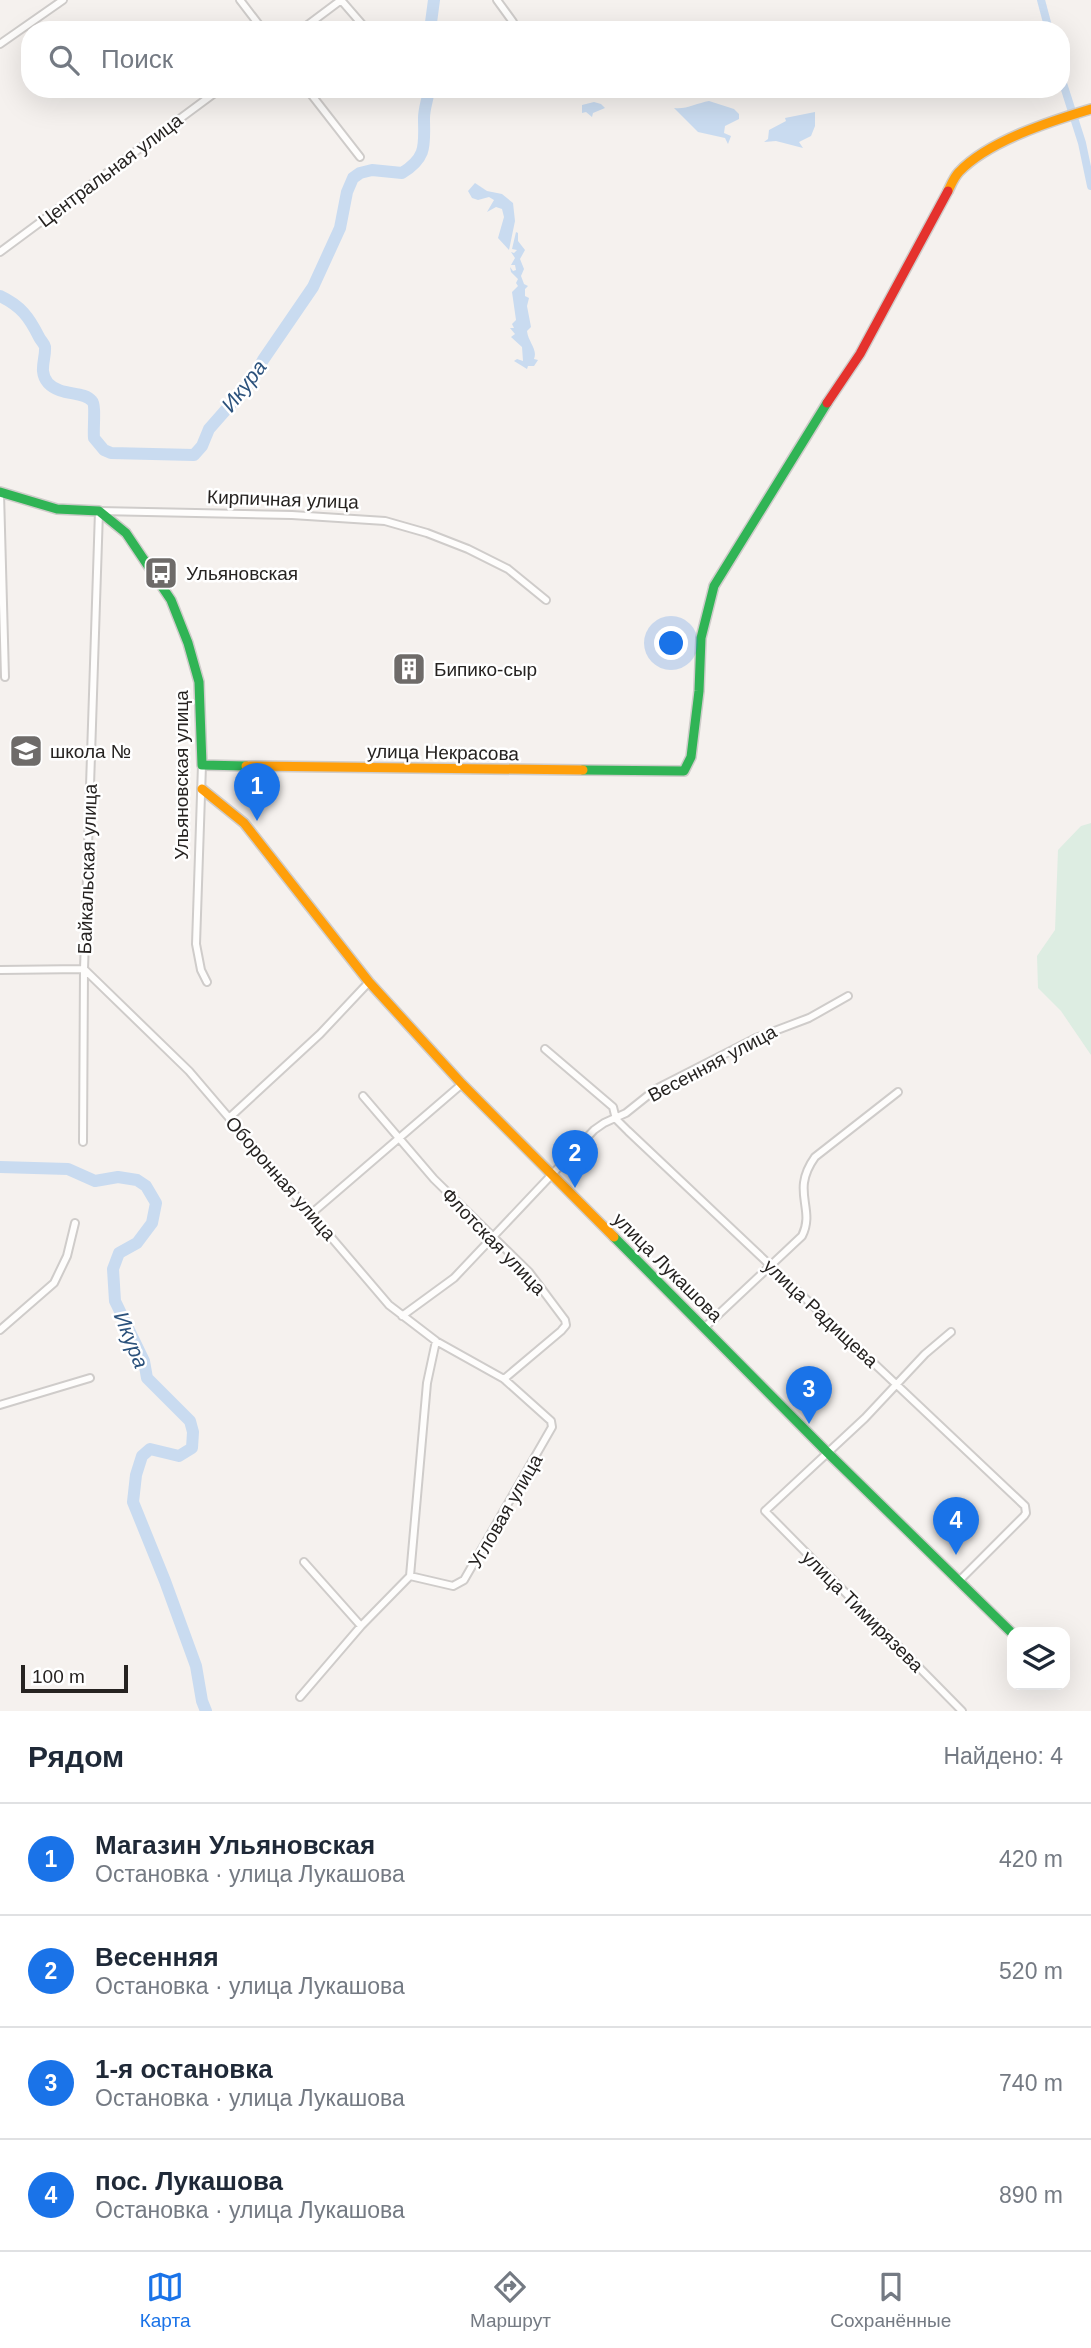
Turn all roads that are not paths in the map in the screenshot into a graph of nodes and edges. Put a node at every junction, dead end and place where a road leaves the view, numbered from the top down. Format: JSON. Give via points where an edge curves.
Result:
{"nodes":[{"id":1,"x":63,"y":0,"type":"edge"},
{"id":2,"x":240,"y":0,"type":"edge"},
{"id":3,"x":341,"y":0,"type":"edge"},
{"id":4,"x":496,"y":0,"type":"edge"},
{"id":5,"x":33,"y":21,"type":"edge"},
{"id":6,"x":256,"y":21,"type":"edge"},
{"id":7,"x":313,"y":21,"type":"edge"},
{"id":8,"x":359,"y":21,"type":"edge"},
{"id":9,"x":512,"y":21,"type":"edge"},
{"id":10,"x":21,"y":29,"type":"edge"},
{"id":11,"x":0,"y":44,"type":"edge"},
{"id":12,"x":208,"y":98,"type":"edge"},
{"id":13,"x":314,"y":98,"type":"edge"},
{"id":14,"x":1091,"y":109,"type":"edge"},
{"id":15,"x":360,"y":157,"type":"dead end"},
{"id":16,"x":0,"y":252,"type":"edge"},
{"id":17,"x":0,"y":492,"type":"edge"},
{"id":18,"x":99,"y":511,"type":"junction"},
{"id":19,"x":546,"y":600,"type":"dead end"},
{"id":20,"x":5,"y":677,"type":"dead end"},
{"id":21,"x":202,"y":765,"type":"junction"},
{"id":22,"x":202,"y":789,"type":"junction"},
{"id":23,"x":84,"y":968,"type":"junction"},
{"id":24,"x":0,"y":970,"type":"edge"},
{"id":25,"x":207,"y":982,"type":"dead end"},
{"id":26,"x":369,"y":982,"type":"junction"},
{"id":27,"x":848,"y":996,"type":"dead end"},
{"id":28,"x":545,"y":1049,"type":"dead end"},
{"id":29,"x":462,"y":1084,"type":"junction"},
{"id":30,"x":898,"y":1093,"type":"dead end"},
{"id":31,"x":363,"y":1096,"type":"dead end"},
{"id":32,"x":229,"y":1118,"type":"junction"},
{"id":33,"x":616,"y":1119,"type":"junction"},
{"id":34,"x":400,"y":1137,"type":"junction"},
{"id":35,"x":83,"y":1142,"type":"dead end"},
{"id":36,"x":551,"y":1175,"type":"junction"},
{"id":37,"x":312,"y":1213,"type":"junction"},
{"id":38,"x":75,"y":1223,"type":"dead end"},
{"id":39,"x":493,"y":1238,"type":"junction"},
{"id":40,"x":771,"y":1266,"type":"junction"},
{"id":41,"x":402,"y":1316,"type":"junction"},
{"id":42,"x":704,"y":1328,"type":"junction"},
{"id":43,"x":0,"y":1330,"type":"edge"},
{"id":44,"x":951,"y":1332,"type":"dead end"},
{"id":45,"x":436,"y":1341,"type":"junction"},
{"id":46,"x":90,"y":1378,"type":"dead end"},
{"id":47,"x":504,"y":1380,"type":"junction"},
{"id":48,"x":897,"y":1386,"type":"junction"},
{"id":49,"x":0,"y":1405,"type":"edge"},
{"id":50,"x":552,"y":1427,"type":"joint"},
{"id":51,"x":828,"y":1452,"type":"junction"},
{"id":52,"x":304,"y":1562,"type":"dead end"},
{"id":53,"x":410,"y":1576,"type":"junction"},
{"id":54,"x":959,"y":1581,"type":"junction"},
{"id":55,"x":361,"y":1626,"type":"junction"},
{"id":56,"x":1007,"y":1628,"type":"edge"},
{"id":57,"x":300,"y":1697,"type":"dead end"},
{"id":58,"x":962,"y":1711,"type":"edge"}],
"edges":[{"from":1,"to":5,"type":"street"},
{"from":2,"to":6,"type":"street"},
{"from":3,"to":7,"type":"street"},
{"from":3,"to":8,"type":"street"},
{"from":4,"to":9,"type":"street"},
{"from":10,"to":11,"type":"street"},
{"from":12,"to":16,"type":"street","name":"Центральная улица"},
{"from":13,"to":15,"type":"street"},
{"from":14,"to":21,"type":"street","name":"улица Некрасова","via":[[1009,139],[958,173],[860,354],[714,586],[701,638],[691,757],[684,771]]},
{"from":17,"to":18,"type":"street","name":"Кирпичная улица","via":[[57,509]]},
{"from":17,"to":20,"type":"street"},
{"from":18,"to":19,"type":"street","name":"Кирпичная улица","via":[[385,521],[468,549],[508,569]]},
{"from":18,"to":21,"type":"street","name":"Ульяновская улица","via":[[126,533],[171,600],[199,682]]},
{"from":18,"to":23,"type":"street","name":"Байкальская улица"},
{"from":21,"to":22,"type":"street","name":"Ульяновская улица"},
{"from":22,"to":25,"type":"street","name":"Ульяновская улица","via":[[196,944]]},
{"from":22,"to":26,"type":"street","name":"улица Лукашова","via":[[244,823]]},
{"from":23,"to":24,"type":"street"},
{"from":23,"to":32,"type":"street","name":"Оборонная улица","via":[[189,1071]]},
{"from":23,"to":35,"type":"street","name":"Байкальская улица"},
{"from":26,"to":29,"type":"street","name":"улица Лукашова"},
{"from":26,"to":32,"type":"street"},
{"from":27,"to":33,"type":"street","name":"Весенняя улица","via":[[656,1089]]},
{"from":28,"to":33,"type":"street","name":"улица Радищева","via":[[613,1107]]},
{"from":29,"to":34,"type":"street"},
{"from":29,"to":36,"type":"street","name":"улица Лукашова"},
{"from":30,"to":40,"type":"street","via":[[808,1167],[802,1185],[806,1228]]},
{"from":31,"to":34,"type":"street","name":"Флотская улица"},
{"from":32,"to":37,"type":"street","name":"Оборонная улица"},
{"from":33,"to":36,"type":"street","name":"Весенняя улица","via":[[594,1130]]},
{"from":33,"to":40,"type":"street","name":"улица Радищева"},
{"from":34,"to":37,"type":"street"},
{"from":34,"to":39,"type":"street","name":"Флотская улица"},
{"from":36,"to":39,"type":"street","name":"Весенняя улица"},
{"from":36,"to":42,"type":"street","name":"улица Лукашова"},
{"from":37,"to":41,"type":"street","name":"Оборонная улица"},
{"from":38,"to":43,"type":"street","via":[[54,1283]]},
{"from":39,"to":41,"type":"street","name":"Весенняя улица","via":[[454,1278]]},
{"from":39,"to":47,"type":"street","name":"Флотская улица","via":[[529,1272],[566,1325]]},
{"from":40,"to":42,"type":"street"},
{"from":40,"to":48,"type":"street","name":"улица Радищева"},
{"from":41,"to":45,"type":"street","name":"Оборонная улица"},
{"from":42,"to":51,"type":"street","name":"улица Лукашова"},
{"from":44,"to":48,"type":"street"},
{"from":45,"to":47,"type":"street","name":"Оборонная улица"},
{"from":45,"to":53,"type":"street","via":[[427,1383]]},
{"from":46,"to":49,"type":"street"},
{"from":47,"to":50,"type":"street","name":"Оборонная улица","via":[[551,1421]]},
{"from":48,"to":51,"type":"street"},
{"from":48,"to":54,"type":"street","name":"улица Радищева","via":[[1025,1506],[1024,1516]]},
{"from":50,"to":53,"type":"street","name":"Угловая улица","via":[[464,1580],[453,1587]]},
{"from":51,"to":54,"type":"street","name":"улица Лукашова"},
{"from":51,"to":58,"type":"street","name":"улица Тимирязева","via":[[765,1511]]},
{"from":52,"to":55,"type":"street"},
{"from":53,"to":55,"type":"street"},
{"from":54,"to":56,"type":"street","name":"улица Лукашова"},
{"from":55,"to":57,"type":"street"}]}
